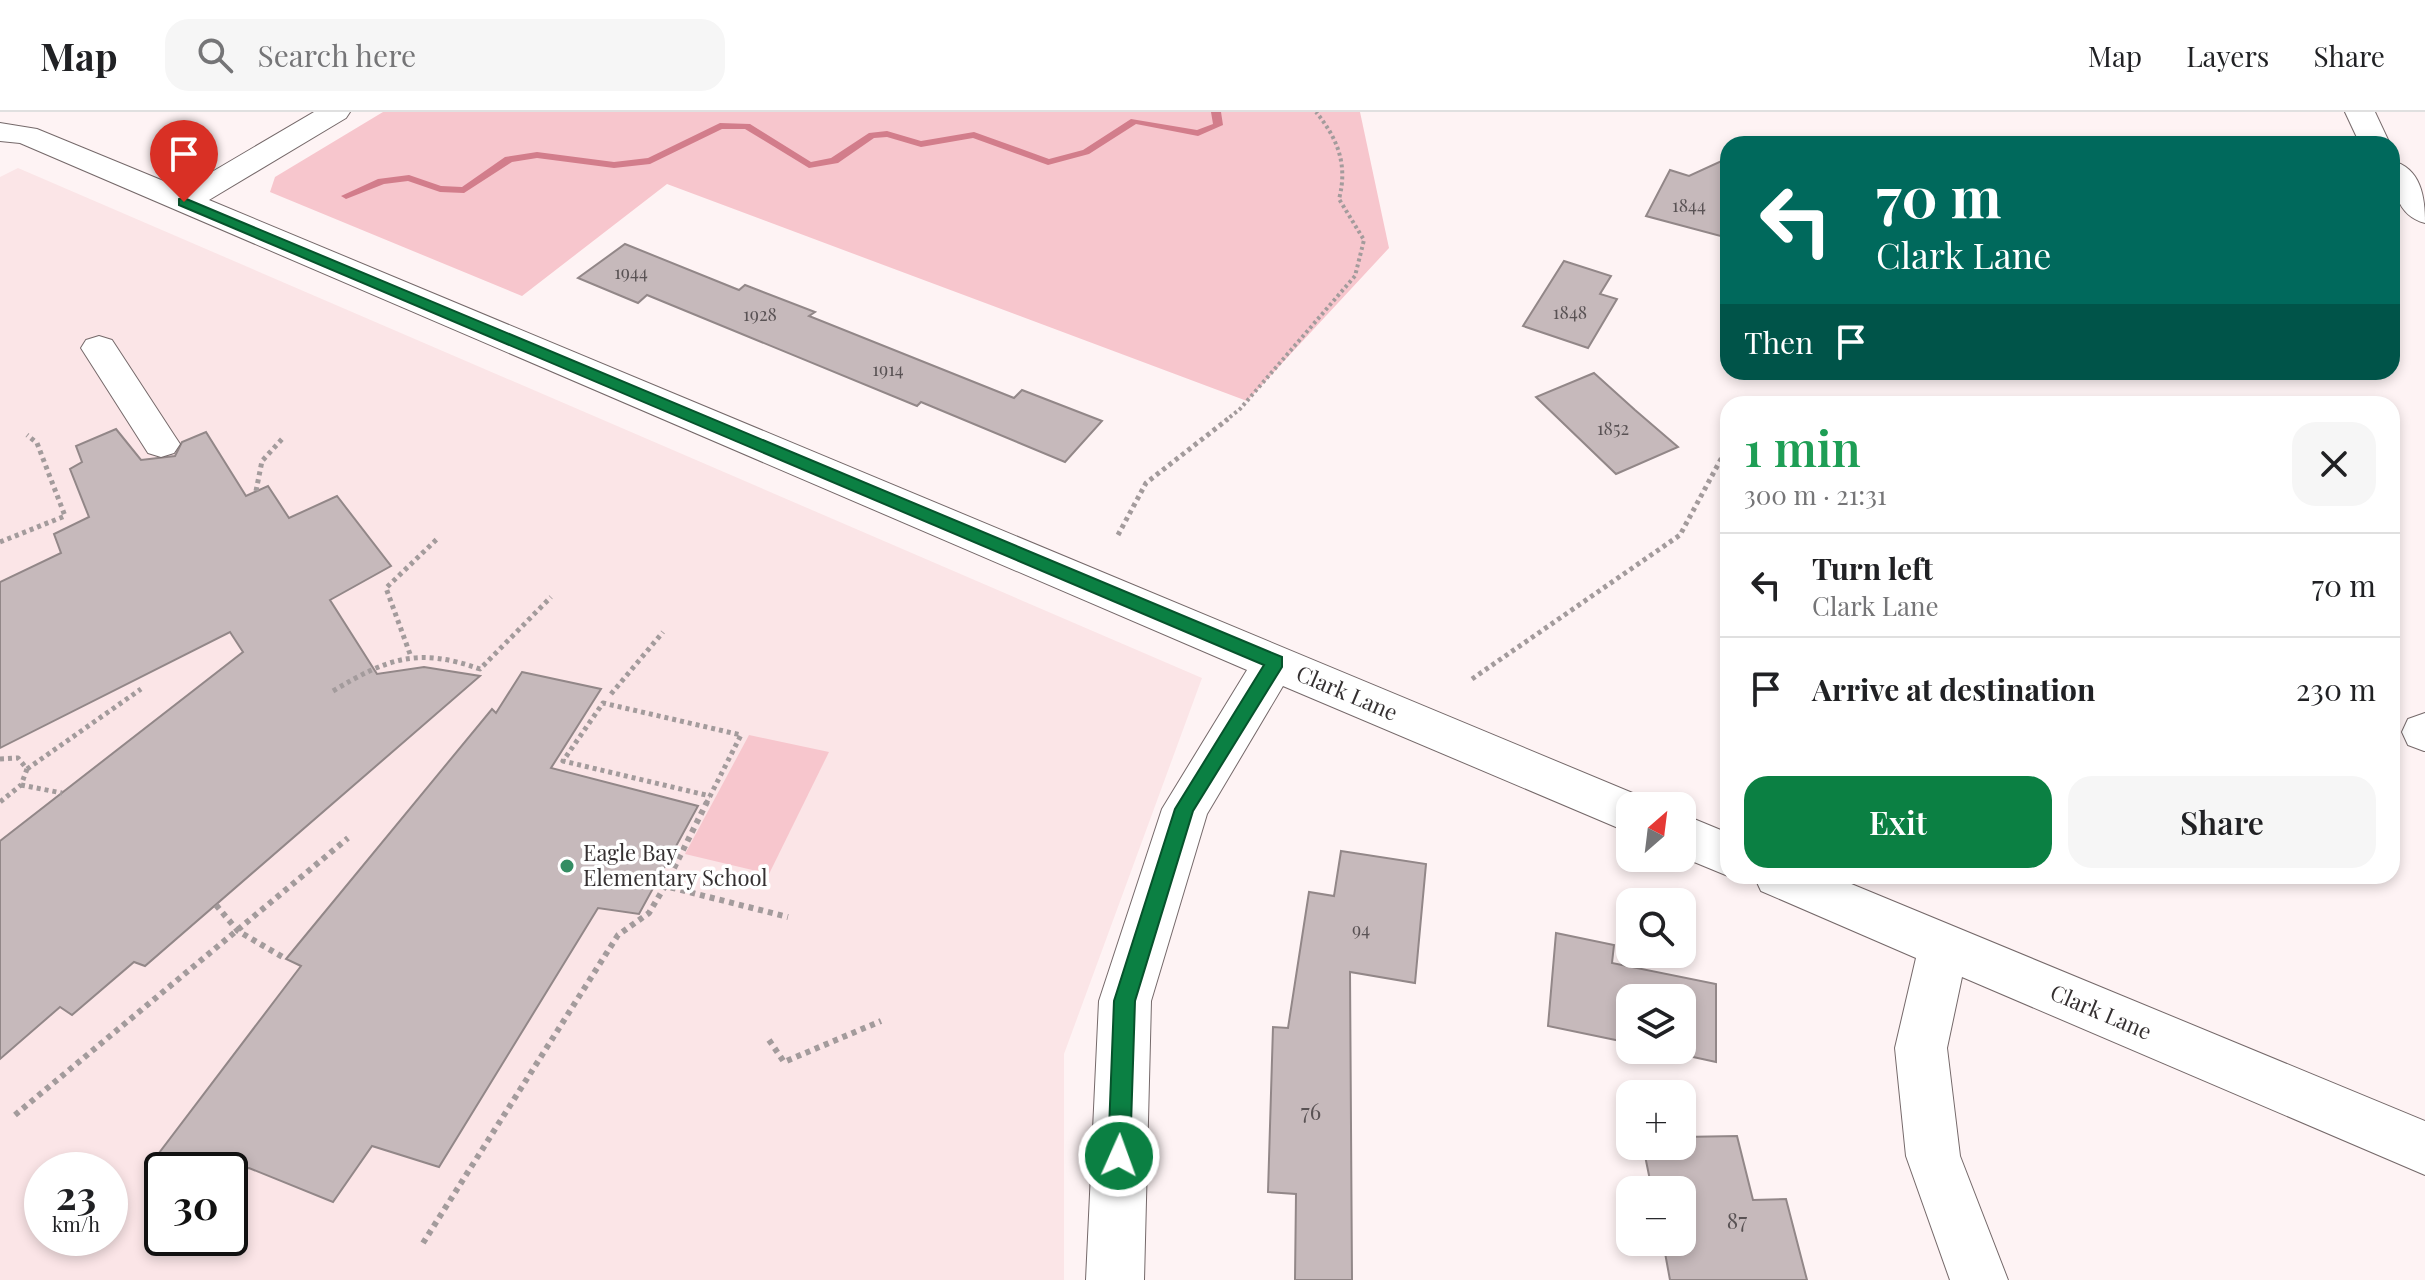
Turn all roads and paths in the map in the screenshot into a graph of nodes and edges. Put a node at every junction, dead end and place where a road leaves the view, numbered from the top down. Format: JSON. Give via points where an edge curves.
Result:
{"nodes":[{"id":1,"x":335,"y":112,"type":"edge"},
{"id":2,"x":1316,"y":112,"type":"edge"},
{"id":3,"x":2360,"y":112,"type":"edge"},
{"id":4,"x":13,"y":133,"type":"edge"},
{"id":5,"x":2371,"y":136,"type":"edge"},
{"id":6,"x":2400,"y":185,"type":"edge"},
{"id":7,"x":184,"y":202,"type":"junction"},
{"id":8,"x":2411,"y":206,"type":"edge"},
{"id":9,"x":99,"y":348,"type":"dead end"},
{"id":10,"x":27,"y":435,"type":"dead end"},
{"id":11,"x":283,"y":438,"type":"dead end"},
{"id":12,"x":161,"y":444,"type":"dead end"},
{"id":13,"x":1720,"y":461,"type":"edge"},
{"id":14,"x":256,"y":491,"type":"dead end"},
{"id":15,"x":1118,"y":535,"type":"dead end"},
{"id":16,"x":437,"y":539,"type":"dead end"},
{"id":17,"x":0,"y":542,"type":"edge"},
{"id":18,"x":551,"y":597,"type":"dead end"},
{"id":19,"x":663,"y":632,"type":"dead end"},
{"id":20,"x":410,"y":654,"type":"junction"},
{"id":21,"x":1275,"y":662,"type":"junction"},
{"id":22,"x":1472,"y":679,"type":"dead end"},
{"id":23,"x":141,"y":689,"type":"dead end"},
{"id":24,"x":333,"y":691,"type":"dead end"},
{"id":25,"x":611,"y":694,"type":"dead end"},
{"id":26,"x":0,"y":759,"type":"edge"},
{"id":27,"x":27,"y":769,"type":"junction"},
{"id":28,"x":21,"y":785,"type":"junction"},
{"id":29,"x":62,"y":793,"type":"dead end"},
{"id":30,"x":710,"y":796,"type":"junction"},
{"id":31,"x":0,"y":802,"type":"edge"},
{"id":32,"x":1616,"y":807,"type":"edge"},
{"id":33,"x":348,"y":838,"type":"dead end"},
{"id":34,"x":1696,"y":841,"type":"edge"},
{"id":35,"x":1720,"y":852,"type":"edge"},
{"id":36,"x":1797,"y":884,"type":"edge"},
{"id":37,"x":665,"y":886,"type":"junction"},
{"id":38,"x":216,"y":905,"type":"dead end"},
{"id":39,"x":788,"y":917,"type":"dead end"},
{"id":40,"x":238,"y":931,"type":"junction"},
{"id":41,"x":1944,"y":946,"type":"junction"},
{"id":42,"x":286,"y":959,"type":"dead end"},
{"id":43,"x":881,"y":1021,"type":"dead end"},
{"id":44,"x":769,"y":1040,"type":"dead end"},
{"id":45,"x":15,"y":1115,"type":"dead end"},
{"id":46,"x":2425,"y":1148,"type":"edge"},
{"id":47,"x":423,"y":1243,"type":"dead end"},
{"id":48,"x":1115,"y":1280,"type":"edge"},
{"id":49,"x":1979,"y":1280,"type":"edge"}],
"edges":[{"from":1,"to":7,"type":"street"},
{"from":2,"to":15,"type":"path","via":[[1334,134],[1346,180],[1339,199],[1364,240],[1355,276],[1240,409],[1146,483]]},
{"from":3,"to":5,"type":"street"},
{"from":4,"to":7,"type":"street","name":"Clark Lane"},
{"from":6,"to":8,"type":"street"},
{"from":7,"to":21,"type":"street","name":"Clark Lane"},
{"from":9,"to":12,"type":"street"},
{"from":10,"to":17,"type":"path","via":[[37,443],[65,516]]},
{"from":11,"to":14,"type":"path","via":[[265,452],[256,471]]},
{"from":13,"to":22,"type":"path","via":[[1680,535]]},
{"from":16,"to":20,"type":"path","via":[[386,588]]},
{"from":18,"to":20,"type":"path","via":[[480,669],[448,656]]},
{"from":19,"to":25,"type":"path"},
{"from":20,"to":24,"type":"path","via":[[377,664]]},
{"from":21,"to":32,"type":"street","name":"Clark Lane"},
{"from":21,"to":48,"type":"street","via":[[1185,809],[1125,1001]]},
{"from":23,"to":27,"type":"path"},
{"from":26,"to":27,"type":"path","via":[[18,758]]},
{"from":27,"to":28,"type":"path"},
{"from":28,"to":29,"type":"path"},
{"from":28,"to":31,"type":"path"},
{"from":30,"to":30,"type":"path","via":[[578,764],[563,761],[603,703],[741,735]]},
{"from":30,"to":37,"type":"path"},
{"from":33,"to":40,"type":"path"},
{"from":34,"to":35,"type":"street"},
{"from":36,"to":41,"type":"street","name":"Clark Lane"},
{"from":37,"to":39,"type":"path"},
{"from":37,"to":47,"type":"path","via":[[649,913],[618,935]]},
{"from":38,"to":40,"type":"path"},
{"from":40,"to":42,"type":"path"},
{"from":40,"to":45,"type":"path"},
{"from":41,"to":46,"type":"street","name":"Clark Lane"},
{"from":41,"to":49,"type":"street","via":[[1921,1048],[1933,1156]]},
{"from":43,"to":44,"type":"path","via":[[784,1062]]}]}
